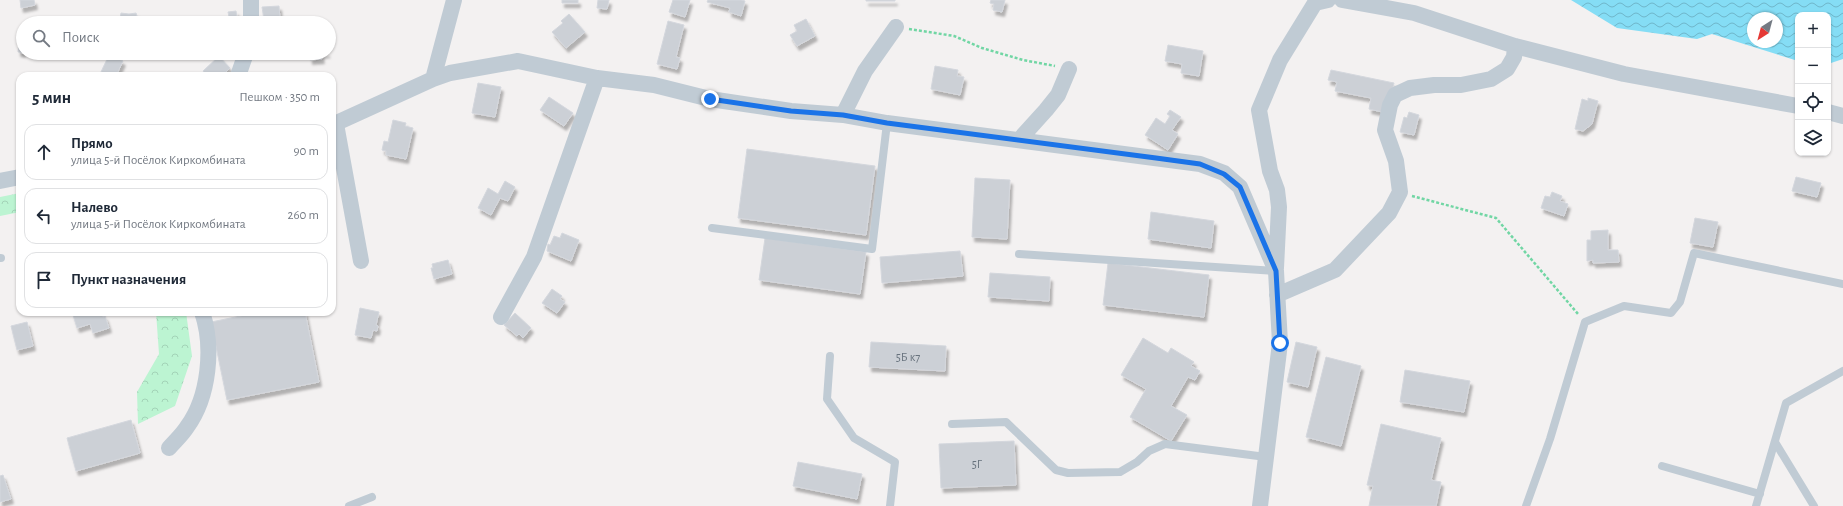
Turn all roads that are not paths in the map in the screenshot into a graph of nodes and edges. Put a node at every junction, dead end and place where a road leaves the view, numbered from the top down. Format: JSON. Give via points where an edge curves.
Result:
{"nodes":[{"id":1,"x":251,"y":0,"type":"edge"},
{"id":2,"x":454,"y":0,"type":"edge"},
{"id":3,"x":1328,"y":0,"type":"edge"},
{"id":4,"x":1342,"y":0,"type":"edge"},
{"id":5,"x":251,"y":16,"type":"edge"},
{"id":6,"x":896,"y":27,"type":"road end"},
{"id":7,"x":1515,"y":46,"type":"junction"},
{"id":8,"x":244,"y":60,"type":"edge"},
{"id":9,"x":1069,"y":69,"type":"road end"},
{"id":10,"x":239,"y":72,"type":"edge"},
{"id":11,"x":597,"y":78,"type":"junction"},
{"id":12,"x":433,"y":79,"type":"junction"},
{"id":13,"x":1795,"y":105,"type":"edge"},
{"id":14,"x":1831,"y":113,"type":"edge"},
{"id":15,"x":843,"y":115,"type":"junction"},
{"id":16,"x":1843,"y":116,"type":"edge"},
{"id":17,"x":887,"y":123,"type":"junction"},
{"id":18,"x":336,"y":124,"type":"edge"},
{"id":19,"x":336,"y":135,"type":"edge"},
{"id":20,"x":1018,"y":140,"type":"junction"},
{"id":21,"x":16,"y":178,"type":"edge"},
{"id":22,"x":0,"y":181,"type":"edge"},
{"id":23,"x":712,"y":228,"type":"dead end"},
{"id":24,"x":1019,"y":254,"type":"dead end"},
{"id":25,"x":361,"y":261,"type":"dead end"},
{"id":26,"x":1276,"y":271,"type":"junction"},
{"id":27,"x":1843,"y":284,"type":"edge"},
{"id":28,"x":1277,"y":295,"type":"junction"},
{"id":29,"x":204,"y":316,"type":"edge"},
{"id":30,"x":501,"y":317,"type":"dead end"},
{"id":31,"x":830,"y":356,"type":"dead end"},
{"id":32,"x":1843,"y":371,"type":"edge"},
{"id":33,"x":952,"y":424,"type":"dead end"},
{"id":34,"x":1775,"y":442,"type":"junction"},
{"id":35,"x":169,"y":448,"type":"dead end"},
{"id":36,"x":1266,"y":457,"type":"junction"},
{"id":37,"x":1662,"y":466,"type":"dead end"},
{"id":38,"x":1760,"y":494,"type":"junction"},
{"id":39,"x":372,"y":497,"type":"dead end"},
{"id":40,"x":349,"y":506,"type":"edge"},
{"id":41,"x":890,"y":506,"type":"edge"},
{"id":42,"x":1260,"y":506,"type":"edge"},
{"id":43,"x":1526,"y":506,"type":"edge"},
{"id":44,"x":1756,"y":506,"type":"edge"},
{"id":45,"x":1814,"y":506,"type":"edge"}],
"edges":[{"from":1,"to":5,"type":"street"},
{"from":2,"to":12,"type":"street"},
{"from":3,"to":26,"type":"street","via":[[1315,3],[1280,60],[1259,110],[1270,171],[1280,206]]},
{"from":4,"to":7,"type":"street","via":[[1414,13]]},
{"from":6,"to":15,"type":"street","via":[[865,71]]},
{"from":7,"to":13,"type":"street","via":[[1624,74]]},
{"from":7,"to":28,"type":"street","via":[[1514,57],[1507,69],[1491,79],[1461,85],[1410,88],[1395,95],[1390,105],[1385,130],[1396,161],[1400,192],[1389,213],[1335,270]]},
{"from":8,"to":10,"type":"street"},
{"from":9,"to":20,"type":"street","via":[[1058,95]]},
{"from":11,"to":12,"type":"street","via":[[518,61]]},
{"from":11,"to":15,"type":"street","via":[[654,84],[710,99],[791,111]]},
{"from":11,"to":30,"type":"street","via":[[534,257]]},
{"from":12,"to":18,"type":"street"},
{"from":14,"to":16,"type":"street"},
{"from":15,"to":17,"type":"street"},
{"from":17,"to":20,"type":"street"},
{"from":17,"to":23,"type":"lane","via":[[872,248]]},
{"from":19,"to":25,"type":"street"},
{"from":20,"to":26,"type":"street","via":[[1200,164],[1224,174],[1240,187]]},
{"from":21,"to":22,"type":"street"},
{"from":24,"to":26,"type":"lane"},
{"from":26,"to":28,"type":"street"},
{"from":27,"to":43,"type":"lane","via":[[1694,253],[1680,302],[1671,313],[1624,306],[1585,322],[1550,439]]},
{"from":28,"to":36,"type":"street","via":[[1280,343]]},
{"from":29,"to":35,"type":"street","via":[[209,365],[206,378],[199,404],[187,428]]},
{"from":31,"to":41,"type":"lane","via":[[827,399],[854,438],[895,462]]},
{"from":32,"to":34,"type":"lane","via":[[1786,403]]},
{"from":33,"to":36,"type":"lane","via":[[1006,422],[1056,470],[1068,473],[1120,472],[1149,451],[1165,444]]},
{"from":34,"to":38,"type":"lane"},
{"from":34,"to":45,"type":"lane"},
{"from":36,"to":42,"type":"street"},
{"from":37,"to":38,"type":"lane"},
{"from":38,"to":44,"type":"lane"},
{"from":39,"to":40,"type":"lane"}]}
